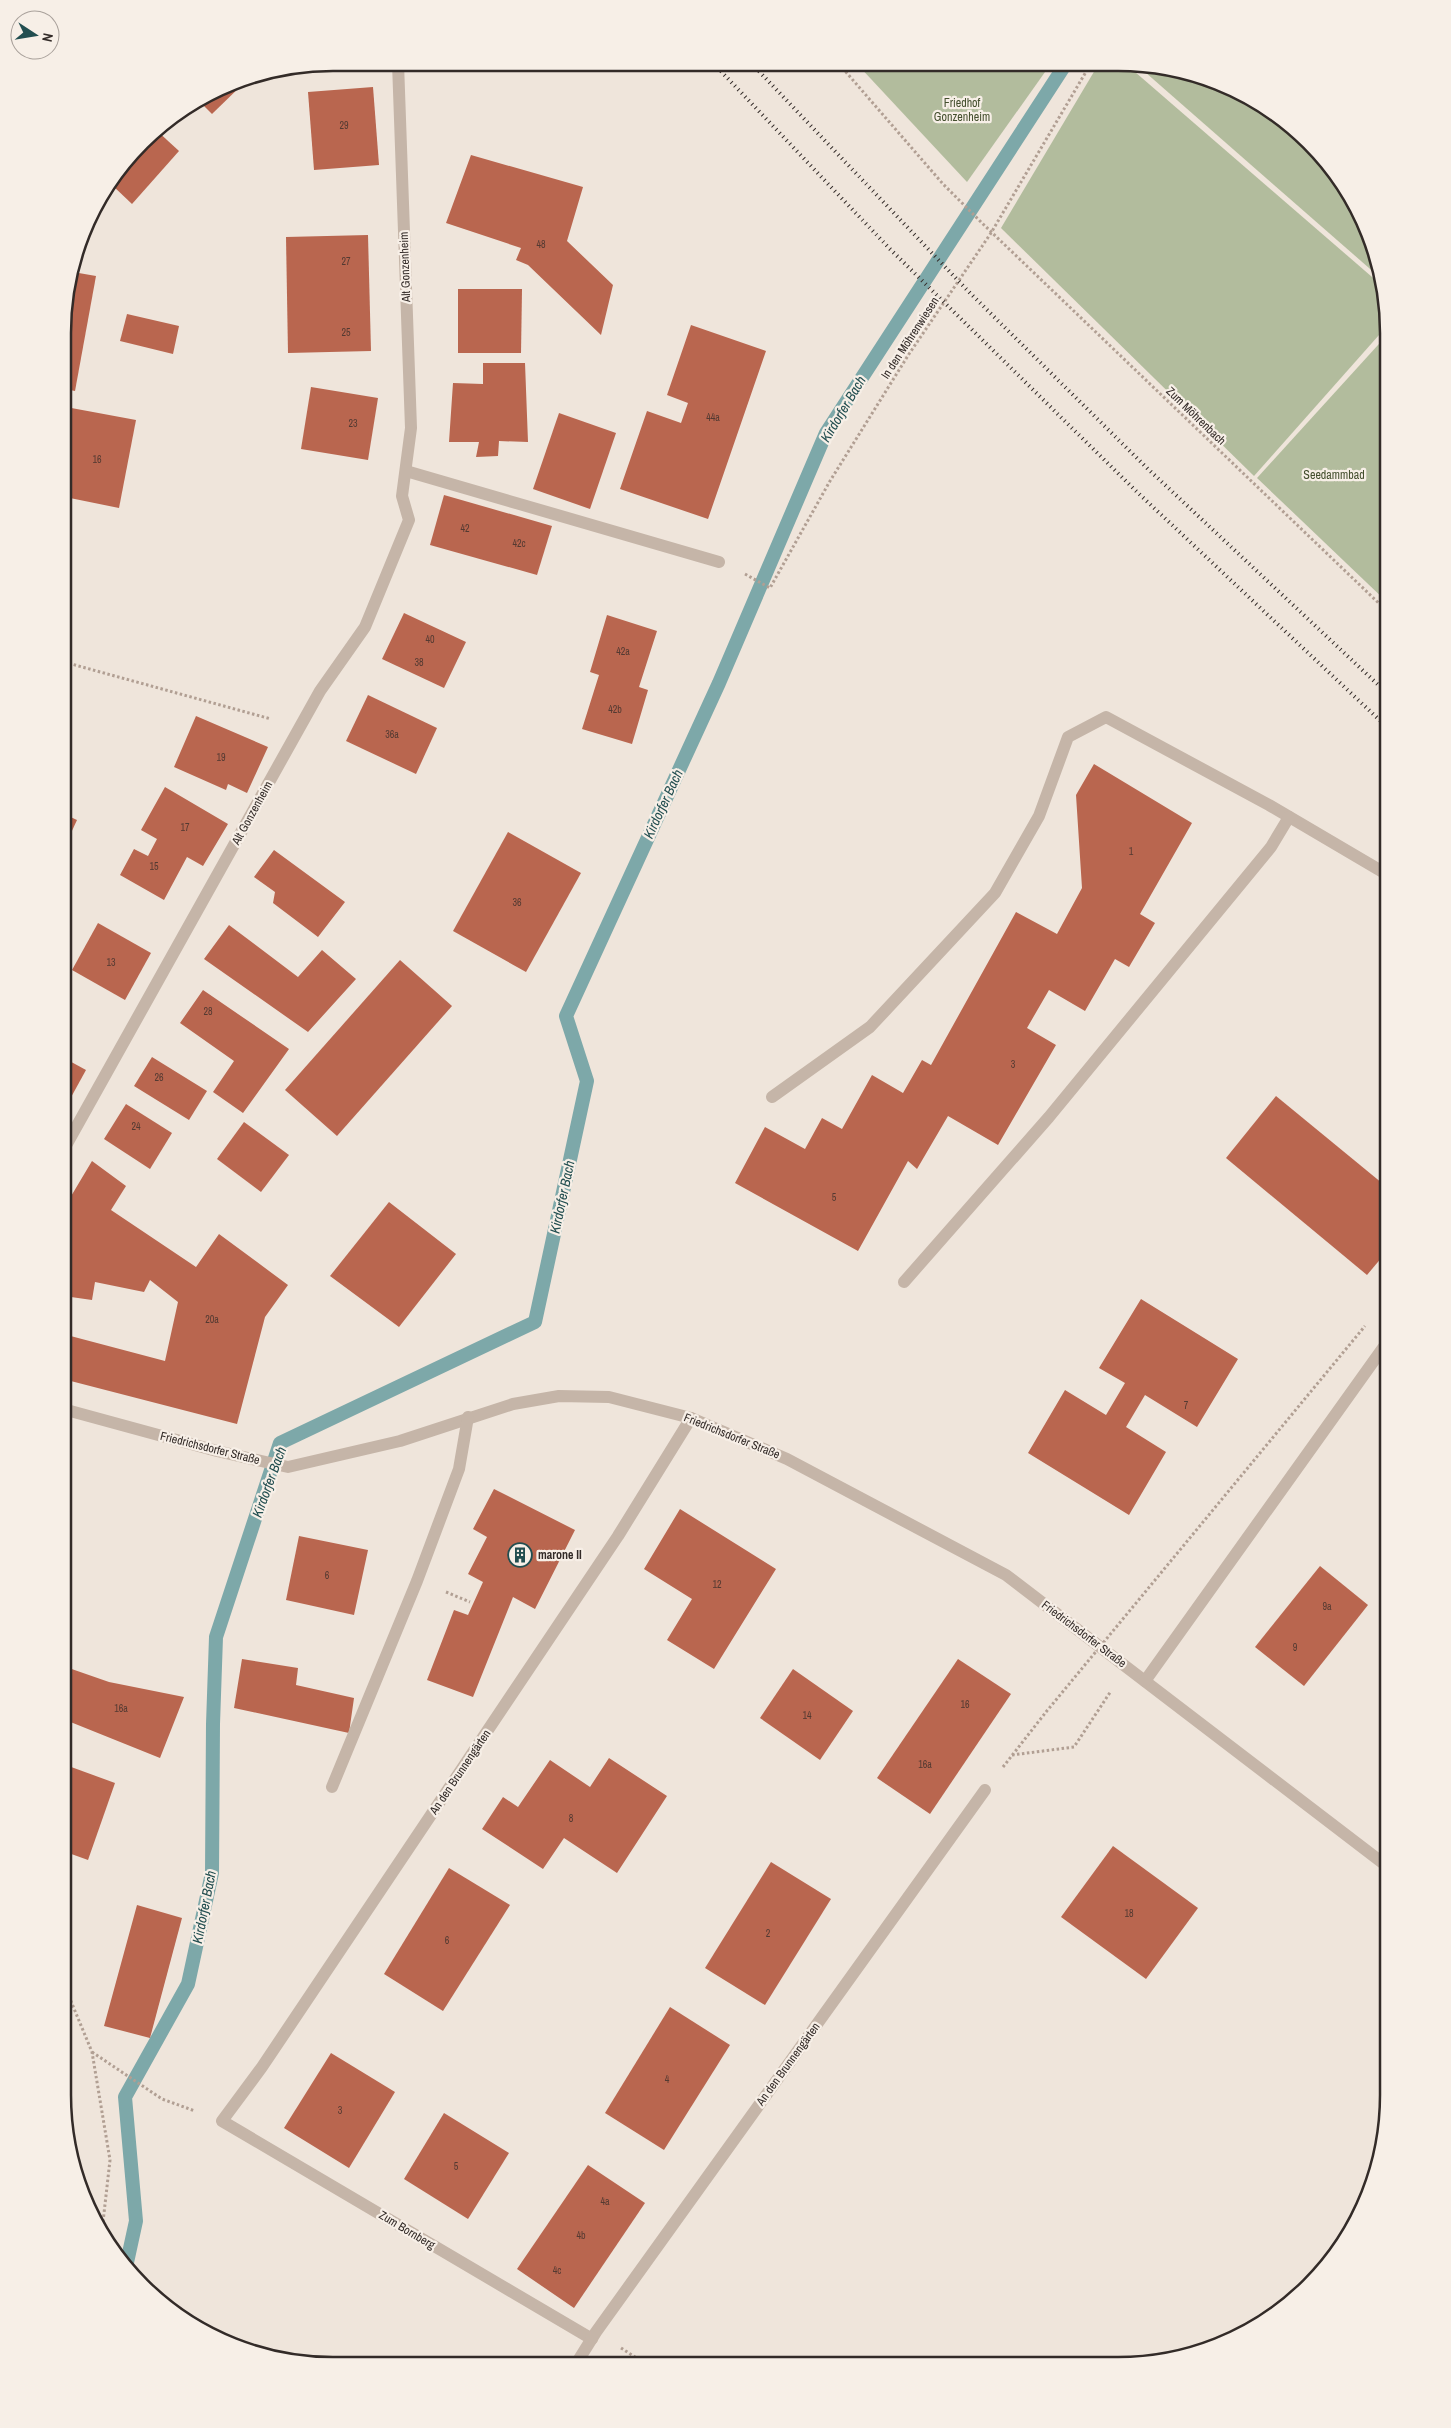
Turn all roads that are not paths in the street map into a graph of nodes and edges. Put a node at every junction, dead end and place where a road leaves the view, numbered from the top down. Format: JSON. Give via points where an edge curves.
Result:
{"nodes":[{"id":1,"x":398,"y":71,"type":"edge"},
{"id":2,"x":406,"y":471,"type":"junction"},
{"id":3,"x":719,"y":562,"type":"dead end"},
{"id":4,"x":1288,"y":816,"type":"junction"},
{"id":5,"x":1380,"y":869,"type":"edge"},
{"id":6,"x":772,"y":1098,"type":"dead end"},
{"id":7,"x":71,"y":1136,"type":"edge"},
{"id":8,"x":904,"y":1282,"type":"dead end"},
{"id":9,"x":1380,"y":1352,"type":"edge"},
{"id":10,"x":71,"y":1411,"type":"edge"},
{"id":11,"x":468,"y":1417,"type":"junction"},
{"id":12,"x":691,"y":1418,"type":"junction"},
{"id":13,"x":1145,"y":1681,"type":"junction"},
{"id":14,"x":332,"y":1788,"type":"dead end"},
{"id":15,"x":985,"y":1790,"type":"road end"},
{"id":16,"x":1380,"y":1861,"type":"edge"},
{"id":17,"x":222,"y":2121,"type":"joint"},
{"id":18,"x":592,"y":2339,"type":"junction"},
{"id":19,"x":580,"y":2357,"type":"edge"}],
"edges":[{"from":1,"to":2,"type":"street","name":"Alt Gonzenheim","via":[[411,428]]},
{"from":2,"to":3,"type":"street"},
{"from":2,"to":7,"type":"street","name":"Alt Gonzenheim","via":[[402,496],[409,520],[366,627],[320,691]]},
{"from":4,"to":5,"type":"street"},
{"from":4,"to":6,"type":"street","via":[[1106,717],[1068,737],[1039,816],[995,893],[870,1027]]},
{"from":4,"to":8,"type":"street","via":[[1271,846],[1055,1110]]},
{"from":9,"to":13,"type":"street"},
{"from":10,"to":11,"type":"street","name":"Friedrichsdorfer Straße","via":[[288,1467],[400,1441]]},
{"from":11,"to":12,"type":"street","name":"Friedrichsdorfer Straße","via":[[513,1404],[559,1396],[610,1397]]},
{"from":11,"to":14,"type":"street","via":[[460,1469]]},
{"from":12,"to":13,"type":"street","name":"Friedrichsdorfer Straße","via":[[787,1459],[1006,1575]]},
{"from":12,"to":17,"type":"street","name":"An den Brunnengärten","via":[[596,1569],[262,2067]]},
{"from":13,"to":16,"type":"street","name":"Friedrichsdorfer Straße"},
{"from":15,"to":18,"type":"street","name":"An den Brunnengärten"},
{"from":17,"to":18,"type":"street","name":"Zum Bornberg"},
{"from":18,"to":19,"type":"street","name":"An den Brunnengärten"}]}
